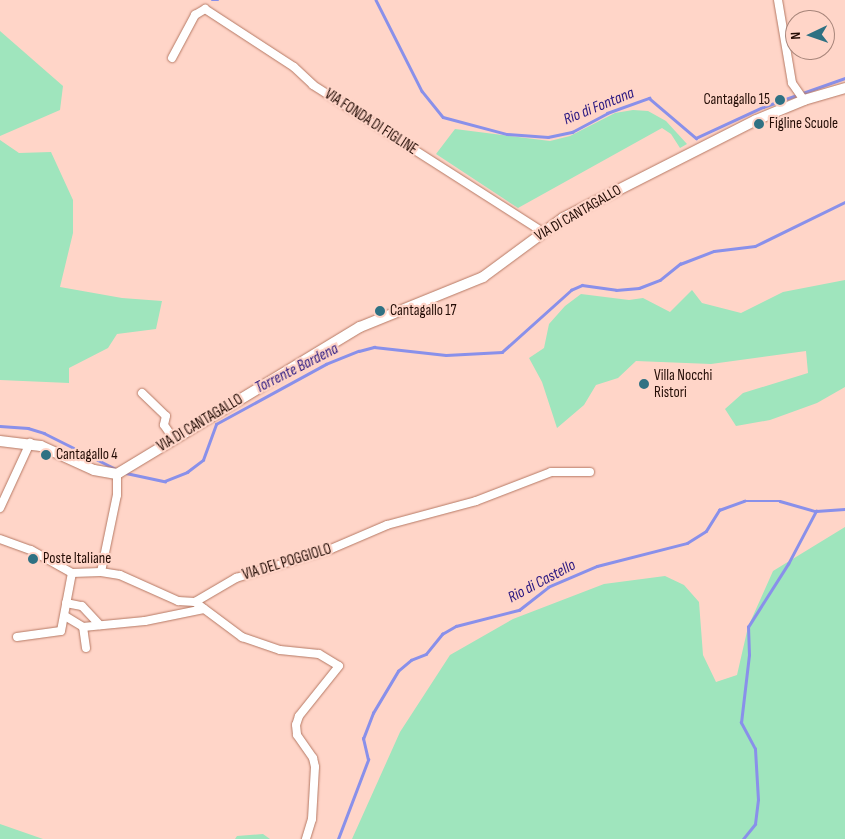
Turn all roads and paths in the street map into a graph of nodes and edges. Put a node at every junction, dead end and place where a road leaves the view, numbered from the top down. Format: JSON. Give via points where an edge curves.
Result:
{"nodes":[{"id":1,"x":204,"y":0,"type":"edge"},
{"id":2,"x":778,"y":0,"type":"edge"},
{"id":3,"x":205,"y":9,"type":"junction"},
{"id":4,"x":172,"y":58,"type":"dead end"},
{"id":5,"x":845,"y":88,"type":"edge"},
{"id":6,"x":804,"y":100,"type":"junction"},
{"id":7,"x":541,"y":232,"type":"junction"},
{"id":8,"x":142,"y":393,"type":"dead end"},
{"id":9,"x":173,"y":438,"type":"junction"},
{"id":10,"x":0,"y":440,"type":"edge"},
{"id":11,"x":30,"y":443,"type":"junction"},
{"id":12,"x":121,"y":471,"type":"junction"},
{"id":13,"x":590,"y":472,"type":"dead end"},
{"id":14,"x":0,"y":508,"type":"edge"},
{"id":15,"x":0,"y":539,"type":"edge"},
{"id":16,"x":101,"y":572,"type":"junction"},
{"id":17,"x":72,"y":573,"type":"junction"},
{"id":18,"x":195,"y":602,"type":"junction"},
{"id":19,"x":66,"y":603,"type":"junction"},
{"id":20,"x":204,"y":609,"type":"junction"},
{"id":21,"x":65,"y":616,"type":"junction"},
{"id":22,"x":100,"y":625,"type":"junction"},
{"id":23,"x":83,"y":627,"type":"junction"},
{"id":24,"x":17,"y":637,"type":"dead end"},
{"id":25,"x":86,"y":648,"type":"dead end"},
{"id":26,"x":306,"y":839,"type":"edge"}],
"edges":[{"from":1,"to":3,"type":"street"},
{"from":2,"to":6,"type":"street","via":[[791,78]]},
{"from":3,"to":4,"type":"street","via":[[195,15]]},
{"from":3,"to":7,"type":"street","name":"VIA FONDA DI FIGLINE","via":[[294,67],[313,85]]},
{"from":5,"to":6,"type":"street","name":"VIA DI CANTAGALLO"},
{"from":6,"to":7,"type":"street","name":"VIA DI CANTAGALLO","via":[[689,152]]},
{"from":7,"to":9,"type":"street","name":"VIA DI CANTAGALLO","via":[[501,267],[360,327]]},
{"from":8,"to":9,"type":"street","via":[[166,416],[164,425]]},
{"from":9,"to":12,"type":"street","name":"VIA DI CANTAGALLO"},
{"from":10,"to":11,"type":"street"},
{"from":11,"to":12,"type":"street","via":[[94,470]]},
{"from":11,"to":14,"type":"street"},
{"from":12,"to":16,"type":"street"},
{"from":13,"to":18,"type":"street","name":"VIA DEL POGGIOLO","via":[[551,472],[476,502],[387,525],[331,550],[236,578]]},
{"from":15,"to":17,"type":"street","via":[[31,550]]},
{"from":16,"to":17,"type":"street"},
{"from":16,"to":18,"type":"street","via":[[120,576],[178,601]]},
{"from":17,"to":19,"type":"street"},
{"from":18,"to":20,"type":"street"},
{"from":19,"to":21,"type":"street"},
{"from":19,"to":22,"type":"street","via":[[82,606]]},
{"from":20,"to":22,"type":"street","via":[[145,621]]},
{"from":20,"to":26,"type":"street","via":[[242,637],[280,650],[319,654],[339,666],[299,716],[296,725],[315,767],[312,819]]},
{"from":21,"to":23,"type":"street"},
{"from":21,"to":24,"type":"street","via":[[61,631]]},
{"from":22,"to":23,"type":"street"},
{"from":23,"to":25,"type":"street"}]}
